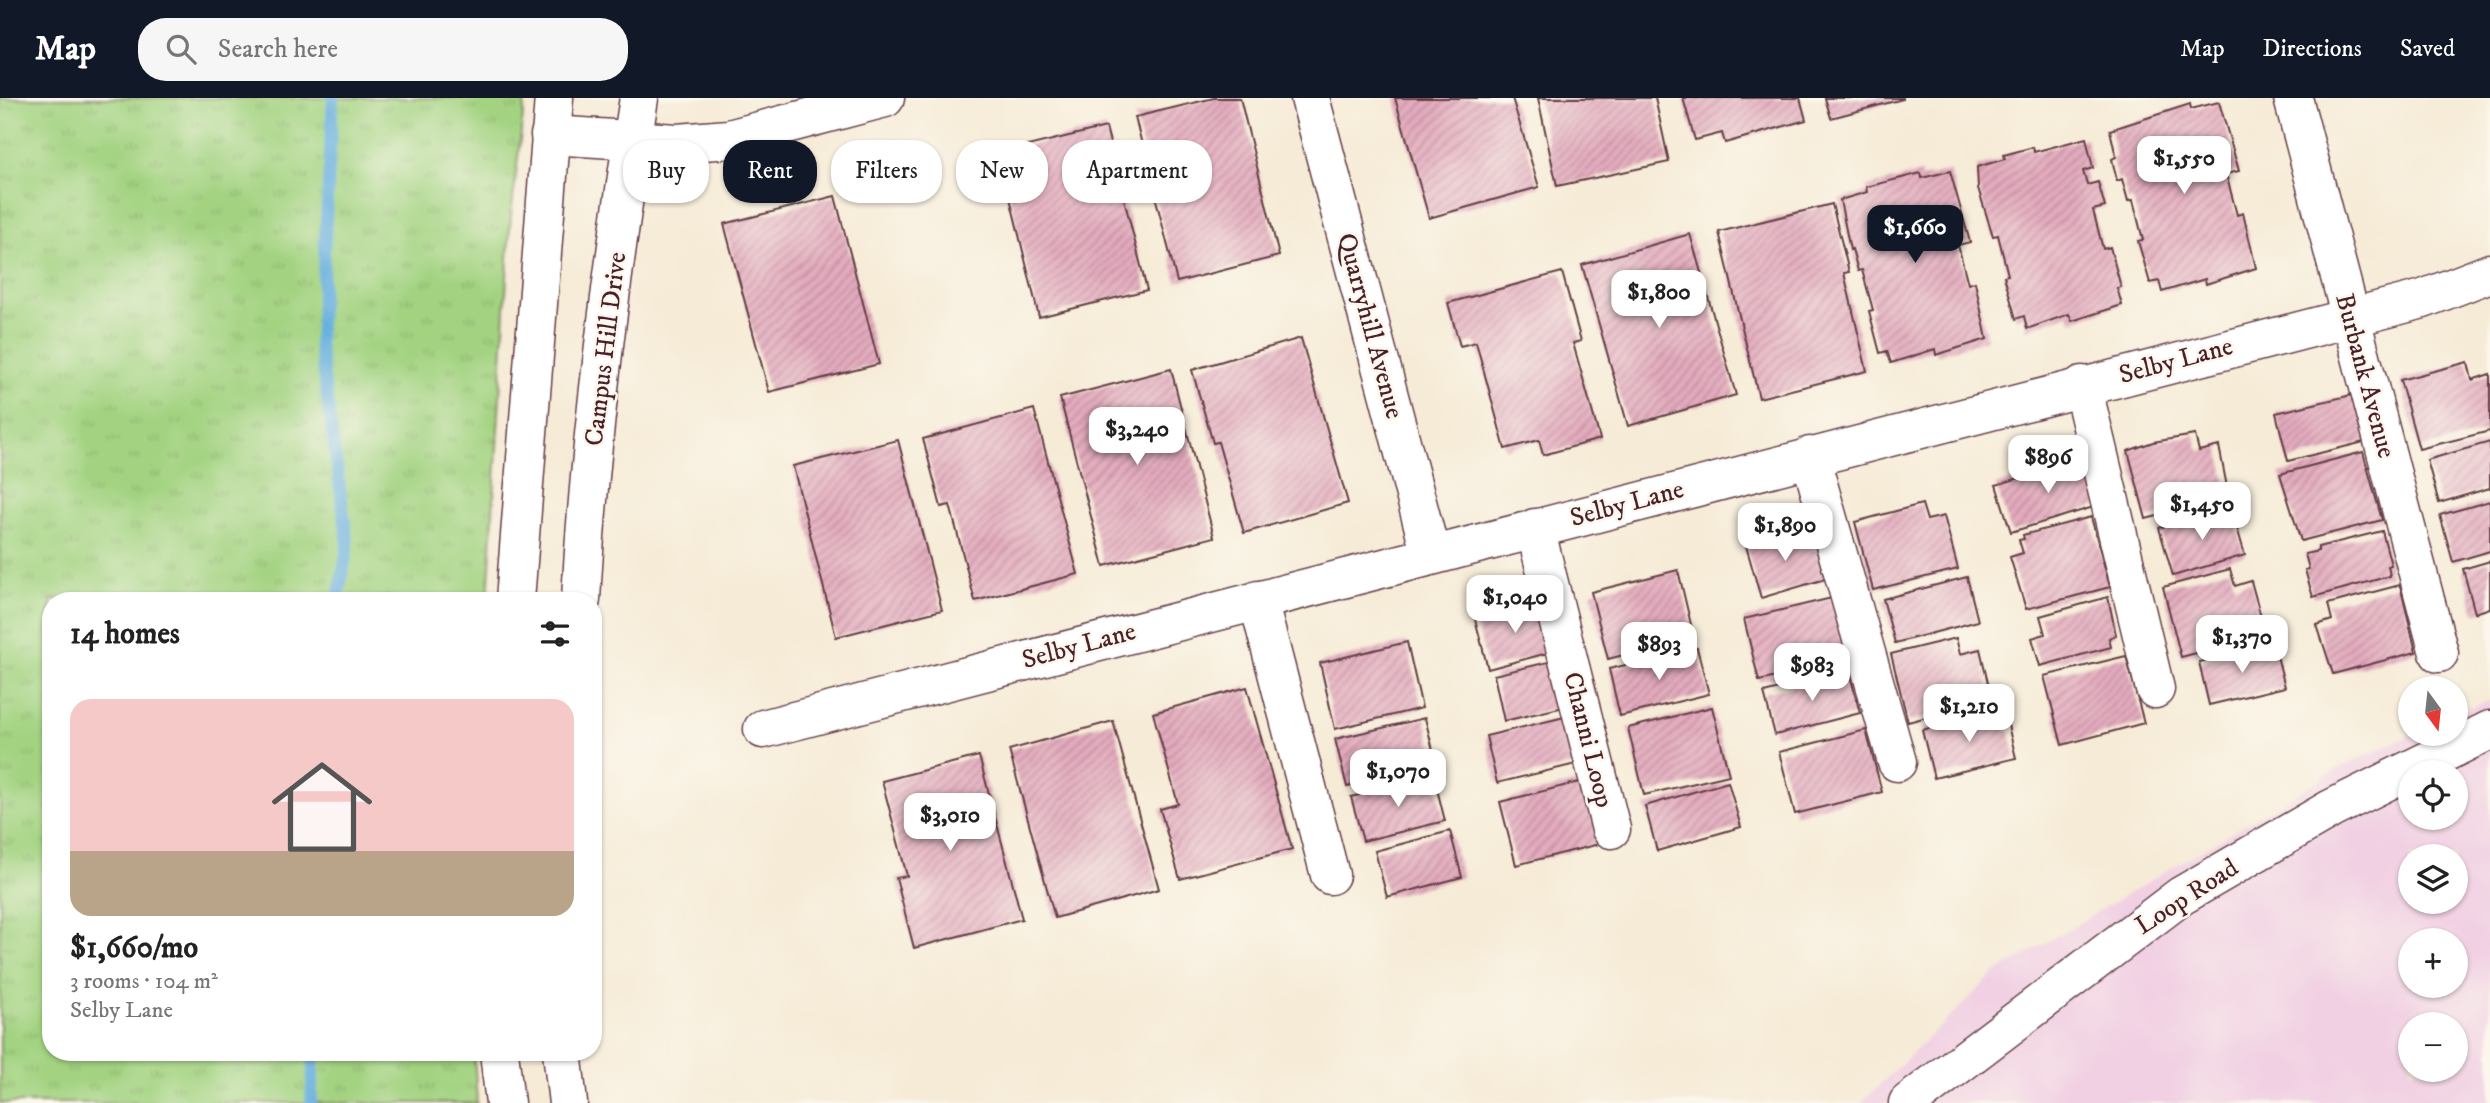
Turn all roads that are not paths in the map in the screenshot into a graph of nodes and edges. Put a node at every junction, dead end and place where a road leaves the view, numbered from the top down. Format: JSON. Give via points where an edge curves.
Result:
{"nodes":[{"id":1,"x":554,"y":98,"type":"edge"},
{"id":2,"x":639,"y":98,"type":"edge"},
{"id":3,"x":885,"y":98,"type":"edge"},
{"id":4,"x":1310,"y":98,"type":"edge"},
{"id":5,"x":2293,"y":98,"type":"edge"},
{"id":6,"x":551,"y":135,"type":"junction"},
{"id":7,"x":632,"y":140,"type":"edge"},
{"id":8,"x":623,"y":141,"type":"edge"},
{"id":9,"x":709,"y":141,"type":"edge"},
{"id":10,"x":624,"y":203,"type":"edge"},
{"id":11,"x":2490,"y":273,"type":"edge"},
{"id":12,"x":2349,"y":316,"type":"junction"},
{"id":13,"x":2082,"y":386,"type":"junction"},
{"id":14,"x":1810,"y":456,"type":"junction"},
{"id":15,"x":1535,"y":528,"type":"junction"},
{"id":16,"x":1431,"y":555,"type":"junction"},
{"id":17,"x":516,"y":592,"type":"edge"},
{"id":18,"x":582,"y":592,"type":"edge"},
{"id":19,"x":1258,"y":600,"type":"junction"},
{"id":20,"x":2439,"y":653,"type":"dead end"},
{"id":21,"x":2155,"y":690,"type":"dead end"},
{"id":22,"x":763,"y":729,"type":"dead end"},
{"id":23,"x":2490,"y":730,"type":"edge"},
{"id":24,"x":1897,"y":762,"type":"dead end"},
{"id":25,"x":1611,"y":830,"type":"dead end"},
{"id":26,"x":1330,"y":875,"type":"dead end"},
{"id":27,"x":500,"y":1061,"type":"edge"},
{"id":28,"x":563,"y":1061,"type":"edge"},
{"id":29,"x":505,"y":1103,"type":"edge"},
{"id":30,"x":568,"y":1103,"type":"edge"},
{"id":31,"x":1908,"y":1103,"type":"edge"}],
"edges":[{"from":1,"to":6,"type":"street"},
{"from":2,"to":7,"type":"street","name":"Campus Hill Drive"},
{"from":3,"to":9,"type":"street"},
{"from":4,"to":16,"type":"street","name":"Quarryhill Avenue"},
{"from":5,"to":12,"type":"street","name":"Burbank Avenue"},
{"from":6,"to":8,"type":"street"},
{"from":6,"to":17,"type":"street"},
{"from":10,"to":18,"type":"street","name":"Campus Hill Drive","via":[[587,506]]},
{"from":11,"to":12,"type":"street","name":"Selby Lane","via":[[2423,299]]},
{"from":12,"to":13,"type":"street","name":"Selby Lane"},
{"from":12,"to":20,"type":"street","name":"Burbank Avenue"},
{"from":13,"to":14,"type":"street","name":"Selby Lane"},
{"from":13,"to":21,"type":"street"},
{"from":14,"to":15,"type":"street","name":"Selby Lane"},
{"from":14,"to":24,"type":"street"},
{"from":15,"to":16,"type":"street","name":"Selby Lane"},
{"from":15,"to":25,"type":"street","name":"Channi Loop"},
{"from":16,"to":19,"type":"street","name":"Selby Lane"},
{"from":19,"to":22,"type":"street","name":"Selby Lane"},
{"from":19,"to":26,"type":"street"},
{"from":23,"to":31,"type":"street","name":"Loop Road","via":[[2331,809],[2181,895]]},
{"from":27,"to":29,"type":"street"},
{"from":28,"to":30,"type":"street"}]}
